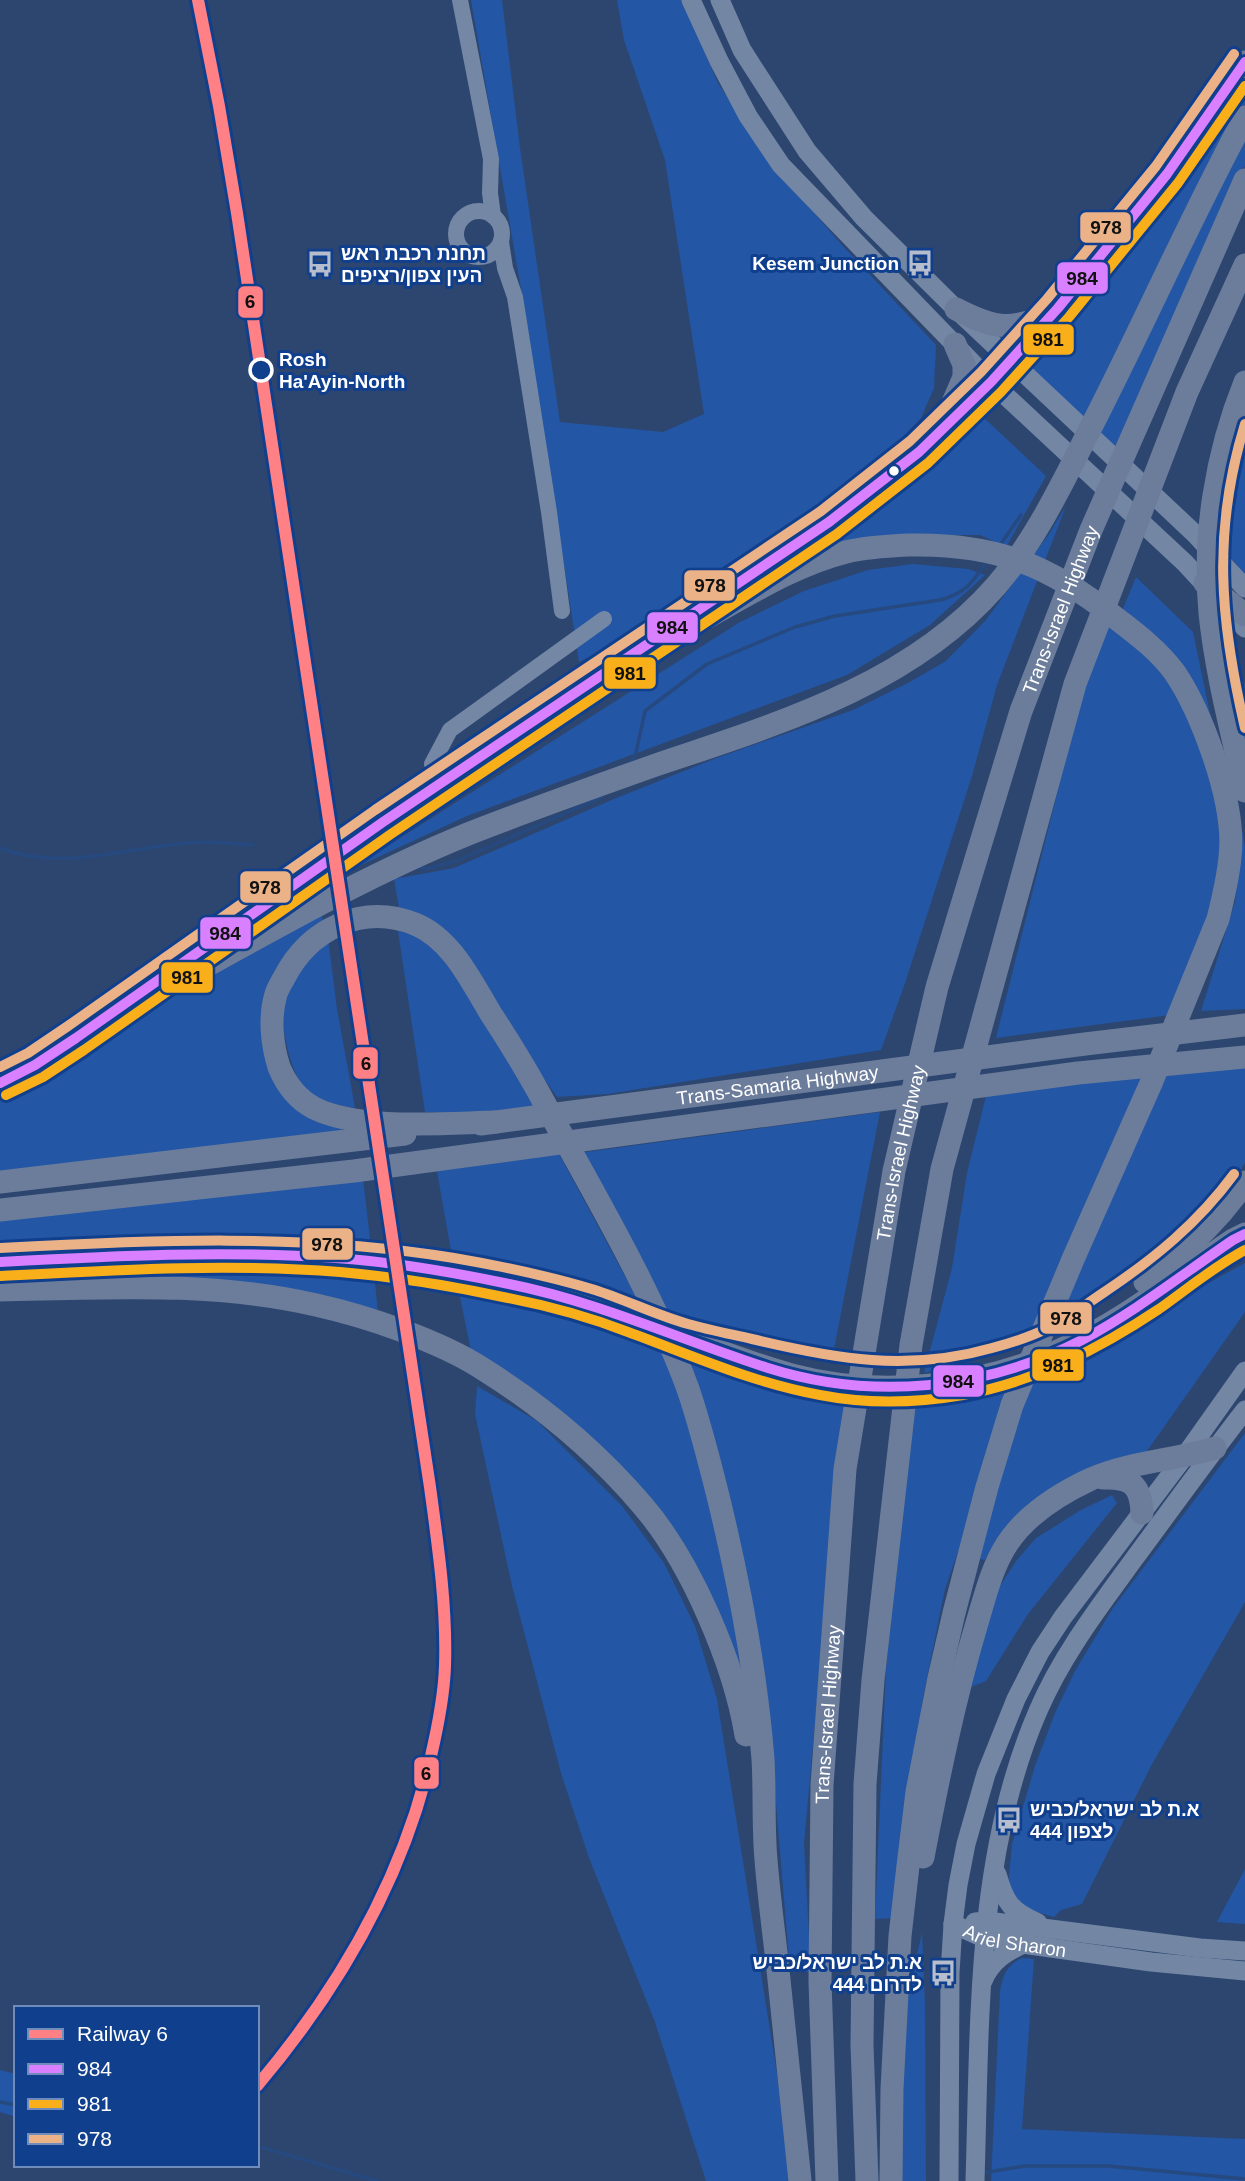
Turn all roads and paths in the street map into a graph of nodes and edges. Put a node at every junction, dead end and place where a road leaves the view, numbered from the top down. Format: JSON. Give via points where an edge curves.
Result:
{"nodes":[{"id":1,"x":460,"y":0,"type":"edge"},
{"id":2,"x":691,"y":0,"type":"edge"},
{"id":3,"x":720,"y":0,"type":"edge"},
{"id":4,"x":1245,"y":62,"type":"edge"},
{"id":5,"x":1245,"y":117,"type":"edge"},
{"id":6,"x":1245,"y":180,"type":"edge"},
{"id":7,"x":490,"y":193,"type":"junction"},
{"id":8,"x":477,"y":211,"type":"junction"},
{"id":9,"x":494,"y":216,"type":"junction"},
{"id":10,"x":501,"y":242,"type":"junction"},
{"id":11,"x":482,"y":257,"type":"junction"},
{"id":12,"x":1245,"y":265,"type":"edge"},
{"id":13,"x":505,"y":268,"type":"junction"},
{"id":14,"x":956,"y":309,"type":"junction"},
{"id":15,"x":1052,"y":314,"type":"junction"},
{"id":16,"x":955,"y":344,"type":"junction"},
{"id":17,"x":1011,"y":360,"type":"junction"},
{"id":18,"x":992,"y":382,"type":"junction"},
{"id":19,"x":1245,"y":382,"type":"edge"},
{"id":20,"x":940,"y":431,"type":"junction"},
{"id":21,"x":1205,"y":583,"type":"joint"},
{"id":22,"x":1242,"y":607,"type":"edge"},
{"id":23,"x":562,"y":611,"type":"dead end"},
{"id":24,"x":701,"y":614,"type":"junction"},
{"id":25,"x":604,"y":619,"type":"dead end"},
{"id":26,"x":432,"y":764,"type":"dead end"},
{"id":27,"x":1245,"y":791,"type":"edge"},
{"id":28,"x":1245,"y":1025,"type":"edge"},
{"id":29,"x":76,"y":1038,"type":"junction"},
{"id":30,"x":1245,"y":1057,"type":"edge"},
{"id":31,"x":0,"y":1083,"type":"edge"},
{"id":32,"x":350,"y":1129,"type":"junction"},
{"id":33,"x":0,"y":1182,"type":"edge"},
{"id":34,"x":1245,"y":1182,"type":"edge"},
{"id":35,"x":0,"y":1210,"type":"edge"},
{"id":36,"x":1245,"y":1234,"type":"edge"},
{"id":37,"x":1245,"y":1241,"type":"edge"},
{"id":38,"x":1208,"y":1257,"type":"junction"},
{"id":39,"x":0,"y":1262,"type":"edge"},
{"id":40,"x":0,"y":1290,"type":"edge"},
{"id":41,"x":1117,"y":1310,"type":"junction"},
{"id":42,"x":1245,"y":1371,"type":"edge"},
{"id":43,"x":1245,"y":1410,"type":"edge"},
{"id":44,"x":1215,"y":1448,"type":"junction"},
{"id":45,"x":1184,"y":1457,"type":"junction"},
{"id":46,"x":1089,"y":1480,"type":"junction"},
{"id":47,"x":1142,"y":1513,"type":"junction"},
{"id":48,"x":766,"y":1859,"type":"junction"},
{"id":49,"x":994,"y":1862,"type":"junction"},
{"id":50,"x":953,"y":1924,"type":"junction"},
{"id":51,"x":1048,"y":1928,"type":"junction"},
{"id":52,"x":987,"y":1930,"type":"junction"},
{"id":53,"x":1026,"y":1943,"type":"junction"},
{"id":54,"x":1245,"y":1951,"type":"edge"},
{"id":55,"x":1245,"y":1971,"type":"edge"},
{"id":56,"x":983,"y":1982,"type":"junction"},
{"id":57,"x":896,"y":2023,"type":"junction"},
{"id":58,"x":800,"y":2181,"type":"edge"},
{"id":59,"x":827,"y":2181,"type":"edge"},
{"id":60,"x":867,"y":2181,"type":"edge"},
{"id":61,"x":891,"y":2181,"type":"edge"},
{"id":62,"x":949,"y":2181,"type":"edge"},
{"id":63,"x":975,"y":2181,"type":"edge"}],
"edges":[{"from":1,"to":7,"type":"street","via":[[491,159]]},
{"from":2,"to":16,"type":"main road","via":[[748,116],[781,165]]},
{"from":3,"to":14,"type":"main road","via":[[742,50],[807,151],[864,218]]},
{"from":4,"to":15,"type":"highway","via":[[1167,174]]},
{"from":5,"to":29,"type":"highway","via":[[1029,543],[996,586],[957,625],[906,662],[848,694],[412,858]]},
{"from":6,"to":59,"type":"highway","name":"Trans-Israel Highway","via":[[1091,530],[1021,711],[937,987],[894,1171],[845,1469],[822,1785],[820,1982]]},
{"from":7,"to":8,"type":"street"},
{"from":7,"to":9,"type":"street"},
{"from":8,"to":9,"type":"street"},
{"from":8,"to":11,"type":"street","via":[[462,218],[456,236],[468,255]]},
{"from":9,"to":10,"type":"street","via":[[501,228]]},
{"from":10,"to":11,"type":"street","via":[[494,252]]},
{"from":10,"to":13,"type":"street"},
{"from":11,"to":13,"type":"street"},
{"from":12,"to":60,"type":"highway","name":"Trans-Israel Highway","via":[[1187,392],[1074,684],[942,1168],[911,1345],[873,1679],[865,1798],[862,2045]]},
{"from":13,"to":23,"type":"street","via":[[515,297]]},
{"from":14,"to":15,"type":"highway","via":[[999,327]]},
{"from":14,"to":17,"type":"main road"},
{"from":15,"to":17,"type":"highway"},
{"from":16,"to":18,"type":"main road"},
{"from":16,"to":20,"type":"highway","via":[[964,377]]},
{"from":17,"to":18,"type":"highway"},
{"from":17,"to":22,"type":"main road","via":[[1185,525]]},
{"from":18,"to":20,"type":"highway"},
{"from":18,"to":21,"type":"main road"},
{"from":19,"to":27,"type":"highway","via":[[1224,442],[1208,571],[1214,646]]},
{"from":20,"to":24,"type":"highway","via":[[829,523]]},
{"from":21,"to":22,"type":"highway"},
{"from":24,"to":29,"type":"highway","via":[[579,689]]},
{"from":24,"to":57,"type":"highway","via":[[847,551],[931,544],[973,548],[1045,571],[1073,585],[1134,632],[1174,672],[1192,701],[1219,772],[1228,816],[1231,856],[1218,919],[1012,1405],[987,1488],[939,1678],[918,1792],[900,1936]]},
{"from":25,"to":26,"type":"street","via":[[450,730]]},
{"from":28,"to":32,"type":"highway","name":"Trans-Samaria Highway","via":[[487,1123],[394,1123]]},
{"from":29,"to":31,"type":"highway"},
{"from":30,"to":35,"type":"highway","name":"Trans-Samaria Highway","via":[[1078,1073],[355,1171]]},
{"from":32,"to":33,"type":"highway"},
{"from":32,"to":48,"type":"highway","via":[[294,1094],[283,1076],[274,1051],[276,994],[293,961],[315,938],[335,925],[387,917],[432,933],[450,951],[524,1066],[645,1293],[689,1392],[745,1616],[763,1760]]},
{"from":34,"to":41,"type":"highway","via":[[1226,1210]]},
{"from":36,"to":38,"type":"highway"},
{"from":37,"to":38,"type":"highway"},
{"from":38,"to":41,"type":"highway"},
{"from":39,"to":41,"type":"highway","via":[[213,1253],[371,1261],[541,1291],[606,1308],[781,1372],[875,1387],[921,1386],[1029,1363],[1059,1351]]},
{"from":40,"to":48,"type":"highway","via":[[226,1290],[316,1305],[439,1346],[487,1372],[567,1430],[644,1507],[670,1544],[712,1626],[741,1706]]},
{"from":42,"to":45,"type":"main road"},
{"from":43,"to":44,"type":"main road"},
{"from":44,"to":45,"type":"highway"},
{"from":44,"to":49,"type":"main road","via":[[1058,1670],[1015,1773]]},
{"from":45,"to":46,"type":"highway","via":[[1123,1468]]},
{"from":45,"to":47,"type":"main road"},
{"from":46,"to":47,"type":"highway","via":[[1118,1478],[1132,1484],[1140,1495]]},
{"from":46,"to":57,"type":"highway","via":[[1031,1518],[1008,1543],[989,1582],[940,1770]]},
{"from":47,"to":50,"type":"main road","via":[[1063,1617],[1016,1699],[973,1816]]},
{"from":48,"to":58,"type":"highway"},
{"from":49,"to":51,"type":"main road","via":[[1006,1901],[1020,1915]]},
{"from":49,"to":52,"type":"main road"},
{"from":50,"to":52,"type":"main road","name":"Ariel Sharon"},
{"from":50,"to":62,"type":"main road"},
{"from":51,"to":52,"type":"main road","name":"Ariel Sharon"},
{"from":51,"to":54,"type":"main road","name":"Ariel Sharon"},
{"from":52,"to":53,"type":"main road","name":"Ariel Sharon"},
{"from":52,"to":56,"type":"main road"},
{"from":53,"to":55,"type":"main road","name":"Ariel Sharon"},
{"from":53,"to":56,"type":"main road","via":[[993,1964]]},
{"from":56,"to":63,"type":"main road"},
{"from":57,"to":61,"type":"highway"}]}
